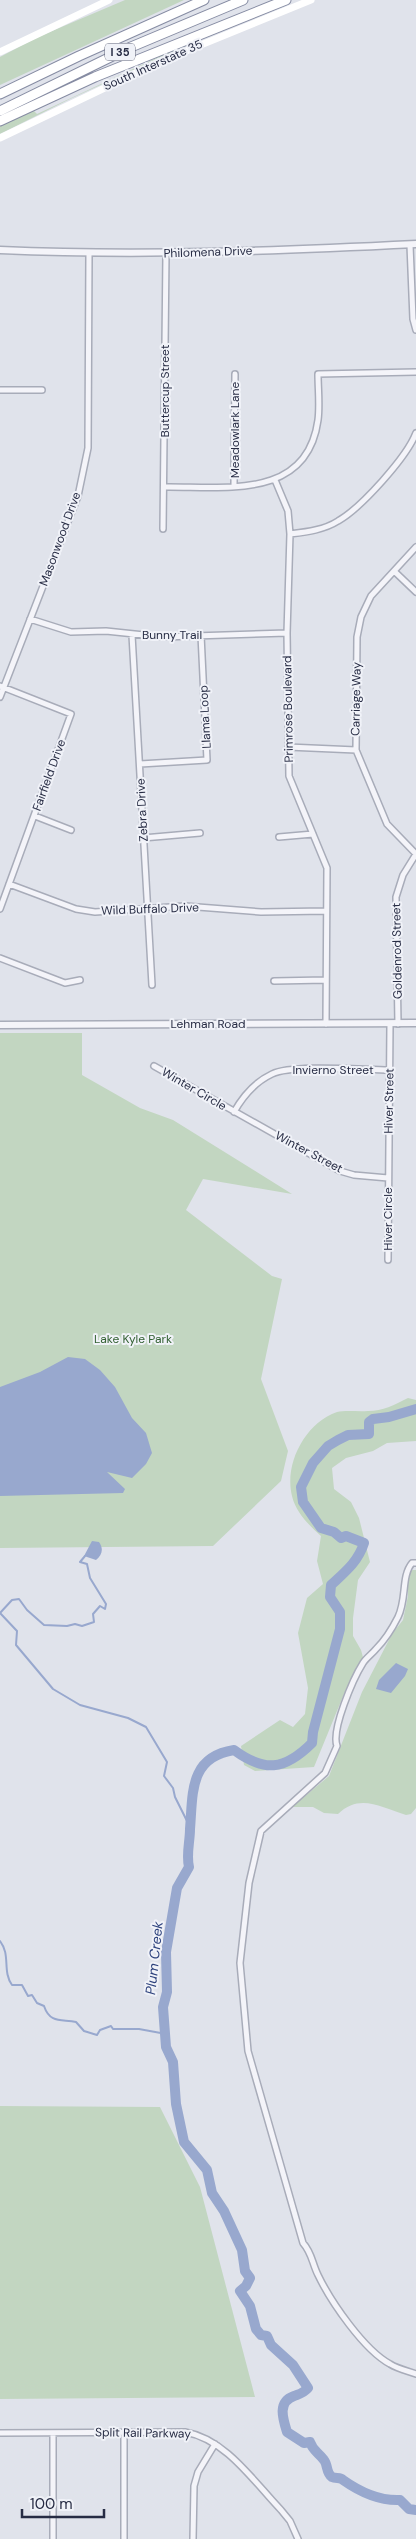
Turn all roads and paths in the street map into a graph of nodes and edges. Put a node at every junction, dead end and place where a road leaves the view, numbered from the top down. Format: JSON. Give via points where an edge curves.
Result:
{"nodes":[{"id":1,"x":109,"y":0,"type":"edge"},
{"id":2,"x":204,"y":0,"type":"edge"},
{"id":3,"x":243,"y":0,"type":"edge"},
{"id":4,"x":286,"y":0,"type":"edge"},
{"id":5,"x":311,"y":0,"type":"edge"},
{"id":6,"x":0,"y":52,"type":"edge"},
{"id":7,"x":0,"y":94,"type":"edge"},
{"id":8,"x":0,"y":110,"type":"edge"},
{"id":9,"x":0,"y":121,"type":"edge"},
{"id":10,"x":0,"y":138,"type":"edge"},
{"id":11,"x":413,"y":244,"type":"edge"},
{"id":12,"x":0,"y":250,"type":"edge"},
{"id":13,"x":89,"y":254,"type":"junction"},
{"id":14,"x":166,"y":254,"type":"junction"},
{"id":15,"x":414,"y":294,"type":"edge"},
{"id":16,"x":416,"y":330,"type":"edge"},
{"id":17,"x":416,"y":372,"type":"edge"},
{"id":18,"x":235,"y":374,"type":"dead end"},
{"id":19,"x":0,"y":390,"type":"edge"},
{"id":20,"x":42,"y":390,"type":"dead end"},
{"id":21,"x":416,"y":432,"type":"edge"},
{"id":22,"x":275,"y":480,"type":"junction"},
{"id":23,"x":234,"y":486,"type":"junction"},
{"id":24,"x":164,"y":487,"type":"junction"},
{"id":25,"x":163,"y":529,"type":"dead end"},
{"id":26,"x":290,"y":534,"type":"junction"},
{"id":27,"x":416,"y":547,"type":"edge"},
{"id":28,"x":394,"y":571,"type":"junction"},
{"id":29,"x":416,"y":592,"type":"edge"},
{"id":30,"x":30,"y":619,"type":"junction"},
{"id":31,"x":287,"y":633,"type":"junction"},
{"id":32,"x":132,"y":635,"type":"junction"},
{"id":33,"x":201,"y":635,"type":"junction"},
{"id":34,"x":2,"y":687,"type":"edge"},
{"id":35,"x":0,"y":697,"type":"edge"},
{"id":36,"x":288,"y":747,"type":"junction"},
{"id":37,"x":356,"y":750,"type":"junction"},
{"id":38,"x":140,"y":764,"type":"junction"},
{"id":39,"x":34,"y":816,"type":"junction"},
{"id":40,"x":71,"y":830,"type":"dead end"},
{"id":41,"x":200,"y":833,"type":"dead end"},
{"id":42,"x":313,"y":834,"type":"junction"},
{"id":43,"x":279,"y":837,"type":"dead end"},
{"id":44,"x":143,"y":838,"type":"junction"},
{"id":45,"x":416,"y":854,"type":"edge"},
{"id":46,"x":9,"y":884,"type":"junction"},
{"id":47,"x":148,"y":908,"type":"junction"},
{"id":48,"x":0,"y":909,"type":"edge"},
{"id":49,"x":326,"y":912,"type":"junction"},
{"id":50,"x":0,"y":958,"type":"edge"},
{"id":51,"x":80,"y":980,"type":"dead end"},
{"id":52,"x":326,"y":980,"type":"junction"},
{"id":53,"x":274,"y":981,"type":"dead end"},
{"id":54,"x":152,"y":986,"type":"dead end"},
{"id":55,"x":416,"y":1023,"type":"edge"},
{"id":56,"x":326,"y":1024,"type":"junction"},
{"id":57,"x":390,"y":1024,"type":"junction"},
{"id":58,"x":398,"y":1024,"type":"junction"},
{"id":59,"x":0,"y":1025,"type":"edge"},
{"id":60,"x":154,"y":1066,"type":"dead end"},
{"id":61,"x":389,"y":1070,"type":"junction"},
{"id":62,"x":234,"y":1112,"type":"junction"},
{"id":63,"x":388,"y":1178,"type":"junction"},
{"id":64,"x":388,"y":1260,"type":"dead end"},
{"id":65,"x":416,"y":1563,"type":"edge"},
{"id":66,"x":416,"y":2374,"type":"edge"},
{"id":67,"x":53,"y":2432,"type":"junction"},
{"id":68,"x":124,"y":2432,"type":"junction"},
{"id":69,"x":0,"y":2433,"type":"edge"},
{"id":70,"x":215,"y":2444,"type":"junction"},
{"id":71,"x":53,"y":2539,"type":"edge"},
{"id":72,"x":124,"y":2539,"type":"edge"},
{"id":73,"x":193,"y":2539,"type":"edge"},
{"id":74,"x":298,"y":2539,"type":"edge"}],
"edges":[{"from":1,"to":6,"type":"main road"},
{"from":2,"to":7,"type":"highway","number":"I 35"},
{"from":3,"to":8,"type":"highway","number":"I 35","via":[[113,55]]},
{"from":4,"to":9,"type":"highway","via":[[96,76]]},
{"from":5,"to":10,"type":"main road","name":"South Interstate 35","via":[[159,62]]},
{"from":11,"to":14,"type":"street","name":"Philomena Drive"},
{"from":11,"to":15,"type":"street"},
{"from":12,"to":13,"type":"street","name":"Philomena Drive"},
{"from":13,"to":14,"type":"street","name":"Philomena Drive"},
{"from":13,"to":30,"type":"street","name":"Masonwood Drive","via":[[88,448],[78,496]]},
{"from":14,"to":24,"type":"street","name":"Buttercup Street"},
{"from":15,"to":16,"type":"street"},
{"from":17,"to":22,"type":"street","via":[[318,374],[318,418],[312,444],[299,462]]},
{"from":18,"to":23,"type":"street","name":"Meadowlark Lane"},
{"from":19,"to":20,"type":"street"},
{"from":21,"to":26,"type":"street","via":[[403,457],[348,514],[321,528]]},
{"from":22,"to":23,"type":"street"},
{"from":22,"to":26,"type":"street","name":"Primrose Boulevard","via":[[288,511]]},
{"from":23,"to":24,"type":"street"},
{"from":24,"to":25,"type":"street","name":"Buttercup Street"},
{"from":26,"to":31,"type":"street","name":"Primrose Boulevard"},
{"from":27,"to":28,"type":"street","name":"Carriage Way"},
{"from":28,"to":29,"type":"street"},
{"from":28,"to":37,"type":"street","name":"Carriage Way","via":[[371,596],[360,616]]},
{"from":30,"to":32,"type":"street","name":"Bunny Trail","via":[[70,632],[106,631]]},
{"from":30,"to":34,"type":"street","name":"Masonwood Drive"},
{"from":31,"to":33,"type":"street","name":"Bunny Trail"},
{"from":31,"to":36,"type":"street","name":"Primrose Boulevard"},
{"from":32,"to":33,"type":"street","name":"Bunny Trail","via":[[163,638]]},
{"from":32,"to":38,"type":"street","name":"Zebra Drive"},
{"from":33,"to":38,"type":"street","name":"Llama Loop","via":[[208,760]]},
{"from":34,"to":35,"type":"street","name":"Masonwood Drive"},
{"from":34,"to":39,"type":"street","name":"Fairfield Drive","via":[[71,714]]},
{"from":36,"to":37,"type":"street"},
{"from":36,"to":42,"type":"street","name":"Primrose Boulevard","via":[[290,776]]},
{"from":37,"to":45,"type":"street","name":"Carriage Way","via":[[387,824]]},
{"from":38,"to":44,"type":"street","name":"Zebra Drive"},
{"from":39,"to":40,"type":"street"},
{"from":39,"to":46,"type":"street","name":"Fairfield Drive"},
{"from":41,"to":44,"type":"street"},
{"from":42,"to":43,"type":"street"},
{"from":42,"to":49,"type":"street","name":"Primrose Boulevard","via":[[327,868]]},
{"from":44,"to":47,"type":"street","name":"Zebra Drive"},
{"from":45,"to":58,"type":"street","name":"Goldenrod Street","via":[[402,875],[396,897]]},
{"from":46,"to":47,"type":"street","name":"Wild Buffalo Drive","via":[[76,909],[100,912]]},
{"from":46,"to":48,"type":"street","name":"Fairfield Drive"},
{"from":47,"to":49,"type":"street","name":"Wild Buffalo Drive","via":[[184,906],[261,912]]},
{"from":47,"to":54,"type":"street","name":"Zebra Drive"},
{"from":49,"to":52,"type":"street","name":"Primrose Boulevard"},
{"from":50,"to":51,"type":"street","via":[[65,983]]},
{"from":52,"to":53,"type":"street"},
{"from":52,"to":56,"type":"street","name":"Primrose Boulevard"},
{"from":55,"to":58,"type":"street","name":"Lehman Road"},
{"from":56,"to":57,"type":"street","name":"Lehman Road"},
{"from":56,"to":59,"type":"street","name":"Lehman Road"},
{"from":57,"to":58,"type":"street","name":"Lehman Road"},
{"from":57,"to":61,"type":"street","name":"Hiver Street"},
{"from":60,"to":62,"type":"street","name":"Winter Circle"},
{"from":61,"to":62,"type":"street","name":"Invierno Street","via":[[274,1073],[246,1093]]},
{"from":61,"to":63,"type":"street","name":"Hiver Street"},
{"from":62,"to":63,"type":"street","name":"Winter Street","via":[[340,1170],[354,1175]]},
{"from":63,"to":64,"type":"street","name":"Hiver Circle"},
{"from":65,"to":66,"type":"street","via":[[406,1570],[404,1601],[398,1617],[357,1674],[341,1715],[335,1740],[337,1746],[325,1772],[261,1831],[249,1883],[240,1962],[248,2051],[303,2243],[310,2250],[327,2291],[366,2344],[391,2365]]},
{"from":67,"to":68,"type":"street","name":"Split Rail Parkway"},
{"from":67,"to":69,"type":"street","name":"Split Rail Parkway"},
{"from":67,"to":71,"type":"street"},
{"from":68,"to":70,"type":"street","name":"Split Rail Parkway","via":[[185,2432]]},
{"from":68,"to":72,"type":"street"},
{"from":70,"to":73,"type":"street","via":[[198,2472],[194,2486]]},
{"from":70,"to":74,"type":"street","name":"Split Rail Parkway","via":[[281,2510]]}]}
